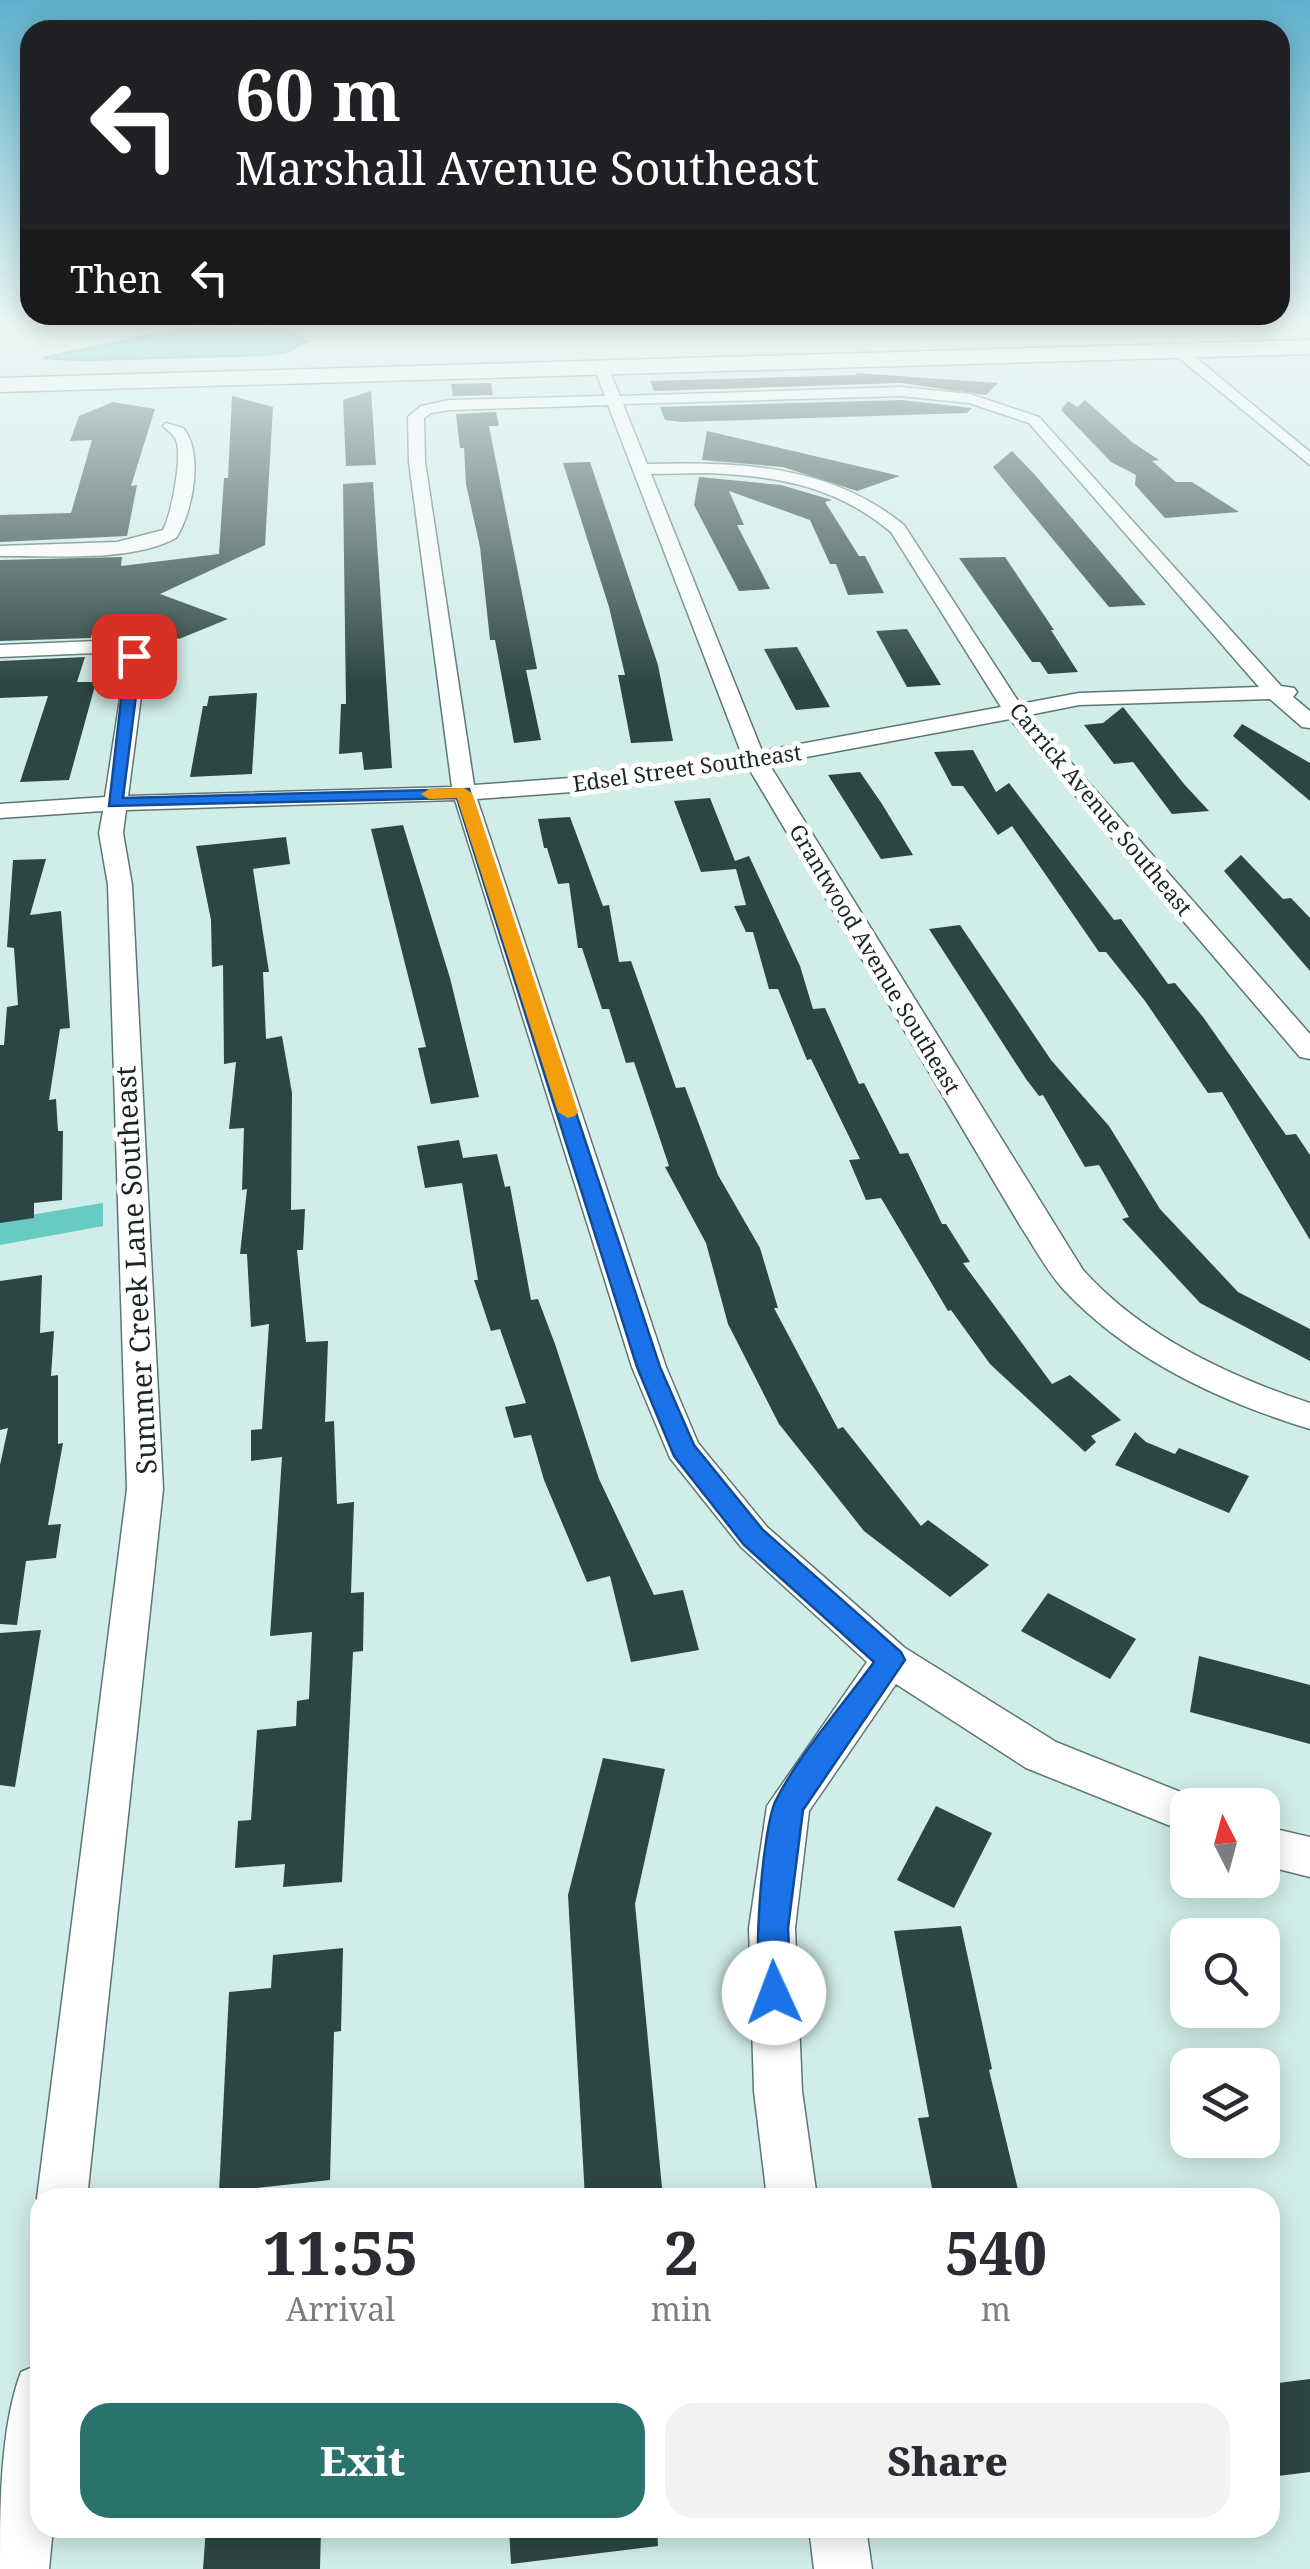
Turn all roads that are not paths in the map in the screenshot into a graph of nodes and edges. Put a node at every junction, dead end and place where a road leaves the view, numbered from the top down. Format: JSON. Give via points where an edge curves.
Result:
{"nodes":[{"id":1,"x":187,"y":444,"type":"edge"},
{"id":2,"x":417,"y":444,"type":"edge"},
{"id":3,"x":630,"y":444,"type":"edge"},
{"id":4,"x":1055,"y":444,"type":"edge"},
{"id":5,"x":1291,"y":444,"type":"edge"},
{"id":6,"x":1310,"y":460,"type":"edge"},
{"id":7,"x":640,"y":469,"type":"junction"},
{"id":8,"x":0,"y":551,"type":"edge"},
{"id":9,"x":0,"y":652,"type":"edge"},
{"id":10,"x":1274,"y":692,"type":"junction"},
{"id":11,"x":1310,"y":692,"type":"edge"},
{"id":12,"x":1014,"y":709,"type":"junction"},
{"id":13,"x":1310,"y":722,"type":"edge"},
{"id":14,"x":754,"y":758,"type":"junction"},
{"id":15,"x":464,"y":793,"type":"junction"},
{"id":16,"x":114,"y":803,"type":"junction"},
{"id":17,"x":0,"y":811,"type":"edge"},
{"id":18,"x":1310,"y":1052,"type":"edge"},
{"id":19,"x":1310,"y":1416,"type":"edge"},
{"id":20,"x":891,"y":1660,"type":"junction"},
{"id":21,"x":1170,"y":1807,"type":"edge"},
{"id":22,"x":1280,"y":1850,"type":"edge"},
{"id":23,"x":1310,"y":1857,"type":"edge"},
{"id":24,"x":63,"y":2188,"type":"edge"},
{"id":25,"x":791,"y":2188,"type":"edge"},
{"id":26,"x":30,"y":2480,"type":"edge"},
{"id":27,"x":839,"y":2538,"type":"edge"},
{"id":28,"x":20,"y":2569,"type":"edge"},
{"id":29,"x":843,"y":2569,"type":"edge"}],
"edges":[{"from":1,"to":8,"type":"street","via":[[178,519],[159,541]]},
{"from":2,"to":15,"type":"street"},
{"from":3,"to":7,"type":"street","name":"Grantwood Avenue Southeast"},
{"from":4,"to":10,"type":"street"},
{"from":5,"to":6,"type":"street"},
{"from":7,"to":12,"type":"street","name":"Carrick Avenue Southeast","via":[[770,472],[876,507],[898,530]]},
{"from":7,"to":14,"type":"street","name":"Grantwood Avenue Southeast"},
{"from":9,"to":16,"type":"street","name":"Summer Creek Lane Southeast","via":[[96,648],[134,656]]},
{"from":10,"to":11,"type":"street","name":"Edsel Street Southeast"},
{"from":10,"to":12,"type":"street","name":"Edsel Street Southeast","via":[[1141,694]]},
{"from":10,"to":13,"type":"street"},
{"from":12,"to":14,"type":"street","name":"Edsel Street Southeast"},
{"from":12,"to":18,"type":"street","name":"Carrick Avenue Southeast"},
{"from":14,"to":15,"type":"street","name":"Edsel Street Southeast","via":[[612,782]]},
{"from":14,"to":19,"type":"street","name":"Grantwood Avenue Southeast","via":[[1075,1282],[1126,1328],[1192,1369]]},
{"from":15,"to":16,"type":"street","name":"Edsel Street Southeast"},
{"from":15,"to":20,"type":"street","via":[[648,1367],[683,1450],[754,1538]]},
{"from":16,"to":17,"type":"street","name":"Edsel Street Southeast"},
{"from":16,"to":24,"type":"street","name":"Summer Creek Lane Southeast","via":[[146,1489]]},
{"from":20,"to":21,"type":"street","via":[[1041,1754]]},
{"from":20,"to":25,"type":"street","via":[[788,1806],[772,1928],[778,2091]]},
{"from":22,"to":23,"type":"street"},
{"from":26,"to":28,"type":"street"},
{"from":27,"to":29,"type":"street"}]}
